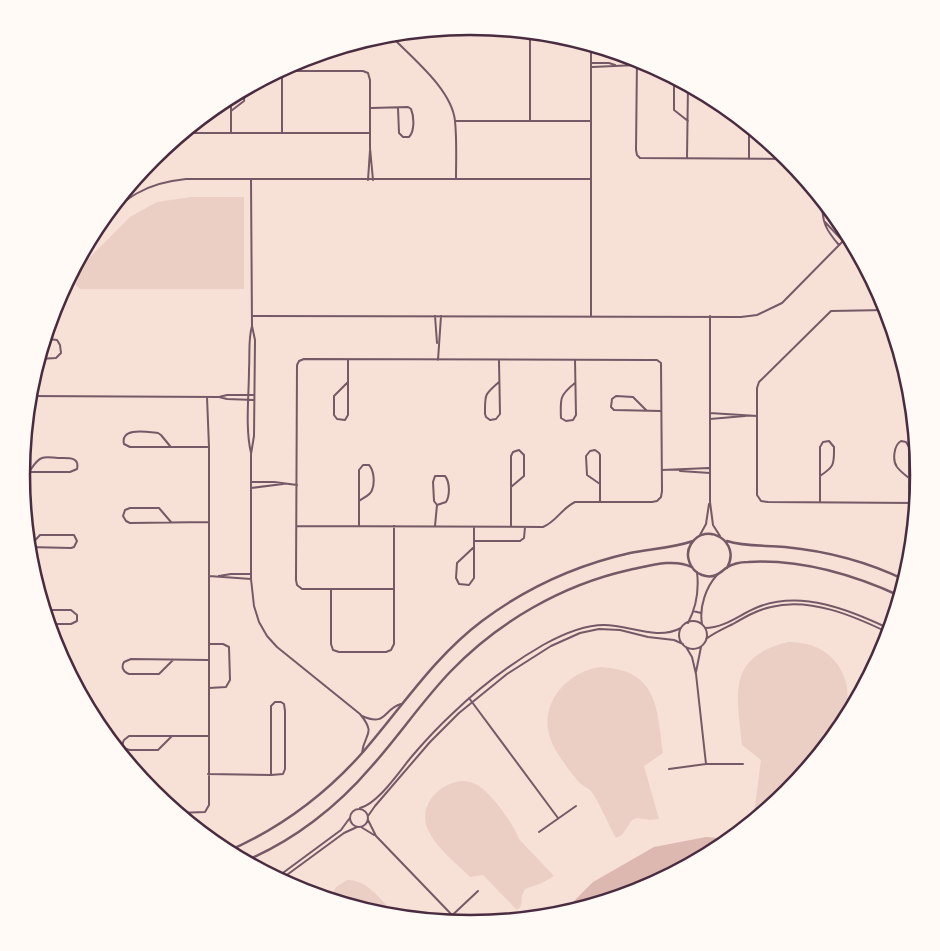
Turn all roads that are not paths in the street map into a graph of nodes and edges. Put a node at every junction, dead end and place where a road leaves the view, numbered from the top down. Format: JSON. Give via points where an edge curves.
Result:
{"nodes":[{"id":1,"x":530,"y":40,"type":"edge"},
{"id":2,"x":397,"y":42,"type":"edge"},
{"id":3,"x":591,"y":52,"type":"edge"},
{"id":4,"x":591,"y":63,"type":"junction"},
{"id":5,"x":615,"y":65,"type":"junction"},
{"id":6,"x":627,"y":65,"type":"edge"},
{"id":7,"x":591,"y":67,"type":"junction"},
{"id":8,"x":637,"y":69,"type":"edge"},
{"id":9,"x":299,"y":70,"type":"edge"},
{"id":10,"x":282,"y":78,"type":"edge"},
{"id":11,"x":674,"y":86,"type":"edge"},
{"id":12,"x":688,"y":93,"type":"edge"},
{"id":13,"x":244,"y":98,"type":"edge"},
{"id":14,"x":231,"y":107,"type":"edge"},
{"id":15,"x":370,"y":108,"type":"junction"},
{"id":16,"x":398,"y":108,"type":"junction"},
{"id":17,"x":231,"y":111,"type":"junction"},
{"id":18,"x":530,"y":120,"type":"junction"},
{"id":19,"x":455,"y":121,"type":"junction"},
{"id":20,"x":591,"y":121,"type":"junction"},
{"id":21,"x":688,"y":121,"type":"junction"},
{"id":22,"x":194,"y":133,"type":"edge"},
{"id":23,"x":231,"y":133,"type":"junction"},
{"id":24,"x":282,"y":133,"type":"junction"},
{"id":25,"x":370,"y":134,"type":"junction"},
{"id":26,"x":749,"y":136,"type":"edge"},
{"id":27,"x":370,"y":148,"type":"junction"},
{"id":28,"x":687,"y":159,"type":"junction"},
{"id":29,"x":749,"y":159,"type":"junction"},
{"id":30,"x":775,"y":159,"type":"edge"},
{"id":31,"x":251,"y":179,"type":"junction"},
{"id":32,"x":456,"y":179,"type":"junction"},
{"id":33,"x":591,"y":179,"type":"junction"},
{"id":34,"x":368,"y":180,"type":"junction"},
{"id":35,"x":374,"y":180,"type":"junction"},
{"id":36,"x":129,"y":197,"type":"edge"},
{"id":37,"x":823,"y":213,"type":"edge"},
{"id":38,"x":823,"y":220,"type":"junction"},
{"id":39,"x":839,"y":236,"type":"edge"},
{"id":40,"x":842,"y":241,"type":"edge"},
{"id":41,"x":839,"y":245,"type":"junction"},
{"id":42,"x":878,"y":310,"type":"edge"},
{"id":43,"x":252,"y":316,"type":"junction"},
{"id":44,"x":435,"y":316,"type":"junction"},
{"id":45,"x":441,"y":316,"type":"junction"},
{"id":46,"x":591,"y":316,"type":"junction"},
{"id":47,"x":710,"y":316,"type":"junction"},
{"id":48,"x":252,"y":326,"type":"junction"},
{"id":49,"x":51,"y":339,"type":"edge"},
{"id":50,"x":438,"y":345,"type":"junction"},
{"id":51,"x":46,"y":359,"type":"edge"},
{"id":52,"x":348,"y":360,"type":"junction"},
{"id":53,"x":438,"y":360,"type":"junction"},
{"id":54,"x":499,"y":360,"type":"junction"},
{"id":55,"x":575,"y":360,"type":"junction"},
{"id":56,"x":348,"y":382,"type":"junction"},
{"id":57,"x":499,"y":382,"type":"junction"},
{"id":58,"x":575,"y":383,"type":"junction"},
{"id":59,"x":249,"y":395,"type":"junction"},
{"id":60,"x":254,"y":395,"type":"junction"},
{"id":61,"x":37,"y":396,"type":"edge"},
{"id":62,"x":208,"y":397,"type":"junction"},
{"id":63,"x":219,"y":397,"type":"junction"},
{"id":64,"x":249,"y":400,"type":"junction"},
{"id":65,"x":254,"y":400,"type":"junction"},
{"id":66,"x":646,"y":410,"type":"junction"},
{"id":67,"x":662,"y":411,"type":"junction"},
{"id":68,"x":710,"y":413,"type":"junction"},
{"id":69,"x":745,"y":416,"type":"junction"},
{"id":70,"x":757,"y":416,"type":"junction"},
{"id":71,"x":710,"y":418,"type":"junction"},
{"id":72,"x":170,"y":446,"type":"junction"},
{"id":73,"x":210,"y":447,"type":"junction"},
{"id":74,"x":252,"y":454,"type":"junction"},
{"id":75,"x":710,"y":468,"type":"junction"},
{"id":76,"x":662,"y":470,"type":"junction"},
{"id":77,"x":677,"y":470,"type":"junction"},
{"id":78,"x":30,"y":471,"type":"edge"},
{"id":79,"x":30,"y":472,"type":"edge"},
{"id":80,"x":710,"y":473,"type":"junction"},
{"id":81,"x":820,"y":476,"type":"junction"},
{"id":82,"x":909,"y":478,"type":"junction"},
{"id":83,"x":251,"y":482,"type":"junction"},
{"id":84,"x":283,"y":484,"type":"junction"},
{"id":85,"x":297,"y":484,"type":"junction"},
{"id":86,"x":600,"y":484,"type":"junction"},
{"id":87,"x":511,"y":487,"type":"junction"},
{"id":88,"x":251,"y":488,"type":"junction"},
{"id":89,"x":360,"y":501,"type":"junction"},
{"id":90,"x":600,"y":502,"type":"junction"},
{"id":91,"x":710,"y":502,"type":"junction"},
{"id":92,"x":820,"y":502,"type":"junction"},
{"id":93,"x":909,"y":502,"type":"joint"},
{"id":94,"x":437,"y":505,"type":"junction"},
{"id":95,"x":171,"y":522,"type":"junction"},
{"id":96,"x":209,"y":522,"type":"junction"},
{"id":97,"x":297,"y":526,"type":"junction"},
{"id":98,"x":359,"y":526,"type":"junction"},
{"id":99,"x":394,"y":526,"type":"junction"},
{"id":100,"x":435,"y":526,"type":"junction"},
{"id":101,"x":474,"y":526,"type":"junction"},
{"id":102,"x":511,"y":526,"type":"junction"},
{"id":103,"x":525,"y":527,"type":"junction"},
{"id":104,"x":699,"y":536,"type":"junction"},
{"id":105,"x":720,"y":536,"type":"junction"},
{"id":106,"x":35,"y":540,"type":"edge"},
{"id":107,"x":474,"y":541,"type":"junction"},
{"id":108,"x":726,"y":541,"type":"junction"},
{"id":109,"x":693,"y":542,"type":"junction"},
{"id":110,"x":36,"y":548,"type":"edge"},
{"id":111,"x":474,"y":548,"type":"junction"},
{"id":112,"x":692,"y":567,"type":"junction"},
{"id":113,"x":727,"y":568,"type":"junction"},
{"id":114,"x":697,"y":572,"type":"junction"},
{"id":115,"x":251,"y":574,"type":"junction"},
{"id":116,"x":717,"y":575,"type":"junction"},
{"id":117,"x":209,"y":576,"type":"junction"},
{"id":118,"x":217,"y":576,"type":"junction"},
{"id":119,"x":898,"y":577,"type":"edge"},
{"id":120,"x":251,"y":579,"type":"junction"},
{"id":121,"x":331,"y":589,"type":"junction"},
{"id":122,"x":394,"y":589,"type":"junction"},
{"id":123,"x":894,"y":594,"type":"edge"},
{"id":124,"x":697,"y":595,"type":"junction"},
{"id":125,"x":705,"y":596,"type":"junction"},
{"id":126,"x":810,"y":602,"type":"junction"},
{"id":127,"x":810,"y":606,"type":"junction"},
{"id":128,"x":51,"y":610,"type":"edge"},
{"id":129,"x":693,"y":611,"type":"junction"},
{"id":130,"x":701,"y":613,"type":"junction"},
{"id":131,"x":744,"y":613,"type":"junction"},
{"id":132,"x":746,"y":617,"type":"junction"},
{"id":133,"x":876,"y":622,"type":"junction"},
{"id":134,"x":688,"y":623,"type":"junction"},
{"id":135,"x":56,"y":624,"type":"edge"},
{"id":136,"x":703,"y":626,"type":"junction"},
{"id":137,"x":875,"y":626,"type":"junction"},
{"id":138,"x":884,"y":626,"type":"edge"},
{"id":139,"x":622,"y":627,"type":"junction"},
{"id":140,"x":681,"y":628,"type":"junction"},
{"id":141,"x":705,"y":628,"type":"junction"},
{"id":142,"x":622,"y":630,"type":"junction"},
{"id":143,"x":882,"y":630,"type":"edge"},
{"id":144,"x":558,"y":638,"type":"junction"},
{"id":145,"x":706,"y":640,"type":"junction"},
{"id":146,"x":560,"y":641,"type":"junction"},
{"id":147,"x":209,"y":644,"type":"junction"},
{"id":148,"x":683,"y":644,"type":"junction"},
{"id":149,"x":701,"y":646,"type":"junction"},
{"id":150,"x":686,"y":647,"type":"junction"},
{"id":151,"x":525,"y":656,"type":"junction"},
{"id":152,"x":173,"y":660,"type":"junction"},
{"id":153,"x":209,"y":660,"type":"junction"},
{"id":154,"x":528,"y":660,"type":"junction"},
{"id":155,"x":696,"y":674,"type":"junction"},
{"id":156,"x":209,"y":688,"type":"junction"},
{"id":157,"x":470,"y":698,"type":"junction"},
{"id":158,"x":472,"y":701,"type":"junction"},
{"id":159,"x":401,"y":704,"type":"junction"},
{"id":160,"x":360,"y":714,"type":"junction"},
{"id":161,"x":436,"y":730,"type":"junction"},
{"id":162,"x":439,"y":733,"type":"junction"},
{"id":163,"x":172,"y":736,"type":"junction"},
{"id":164,"x":208,"y":736,"type":"junction"},
{"id":165,"x":362,"y":753,"type":"junction"},
{"id":166,"x":407,"y":763,"type":"junction"},
{"id":167,"x":706,"y":764,"type":"junction"},
{"id":168,"x":742,"y":764,"type":"dead end"},
{"id":169,"x":410,"y":766,"type":"junction"},
{"id":170,"x":669,"y":769,"type":"dead end"},
{"id":171,"x":208,"y":774,"type":"junction"},
{"id":172,"x":271,"y":775,"type":"junction"},
{"id":173,"x":381,"y":793,"type":"junction"},
{"id":174,"x":384,"y":795,"type":"junction"},
{"id":175,"x":576,"y":806,"type":"dead end"},
{"id":176,"x":360,"y":808,"type":"junction"},
{"id":177,"x":188,"y":813,"type":"edge"},
{"id":178,"x":368,"y":816,"type":"junction"},
{"id":179,"x":558,"y":818,"type":"junction"},
{"id":180,"x":349,"y":819,"type":"junction"},
{"id":181,"x":368,"y":820,"type":"junction"},
{"id":182,"x":357,"y":827,"type":"junction"},
{"id":183,"x":361,"y":827,"type":"junction"},
{"id":184,"x":540,"y":832,"type":"dead end"},
{"id":185,"x":376,"y":836,"type":"junction"},
{"id":186,"x":236,"y":847,"type":"edge"},
{"id":187,"x":311,"y":853,"type":"junction"},
{"id":188,"x":313,"y":856,"type":"junction"},
{"id":189,"x":252,"y":858,"type":"edge"},
{"id":190,"x":283,"y":873,"type":"edge"},
{"id":191,"x":287,"y":875,"type":"edge"},
{"id":192,"x":478,"y":891,"type":"dead end"},
{"id":193,"x":452,"y":915,"type":"joint"}],
"edges":[{"from":1,"to":18,"type":"street"},
{"from":2,"to":19,"type":"street","via":[[441,88],[451,105]]},
{"from":3,"to":4,"type":"street"},
{"from":4,"to":5,"type":"street"},
{"from":4,"to":7,"type":"street"},
{"from":5,"to":6,"type":"street"},
{"from":5,"to":7,"type":"street"},
{"from":7,"to":20,"type":"street"},
{"from":8,"to":28,"type":"street","via":[[637,155],[643,159]]},
{"from":9,"to":15,"type":"street","via":[[366,72],[370,77]]},
{"from":10,"to":24,"type":"street"},
{"from":11,"to":21,"type":"street","via":[[674,110]]},
{"from":12,"to":21,"type":"street"},
{"from":13,"to":17,"type":"street"},
{"from":14,"to":17,"type":"street"},
{"from":15,"to":16,"type":"street"},
{"from":15,"to":25,"type":"street"},
{"from":16,"to":16,"type":"street","via":[[399,133],[403,137],[409,136],[413,131],[412,110]]},
{"from":17,"to":23,"type":"street"},
{"from":18,"to":19,"type":"street"},
{"from":18,"to":20,"type":"street"},
{"from":19,"to":32,"type":"street"},
{"from":20,"to":33,"type":"street"},
{"from":21,"to":28,"type":"street"},
{"from":22,"to":23,"type":"street"},
{"from":23,"to":24,"type":"street"},
{"from":24,"to":25,"type":"street"},
{"from":25,"to":27,"type":"street"},
{"from":26,"to":29,"type":"street"},
{"from":27,"to":34,"type":"street"},
{"from":27,"to":35,"type":"street"},
{"from":28,"to":29,"type":"street"},
{"from":29,"to":30,"type":"street"},
{"from":31,"to":34,"type":"street"},
{"from":31,"to":36,"type":"street","via":[[186,179],[161,183]]},
{"from":31,"to":43,"type":"street"},
{"from":32,"to":33,"type":"street"},
{"from":32,"to":35,"type":"street"},
{"from":33,"to":46,"type":"street"},
{"from":34,"to":35,"type":"street"},
{"from":37,"to":38,"type":"street"},
{"from":38,"to":39,"type":"street"},
{"from":38,"to":41,"type":"street","via":[[826,230]]},
{"from":40,"to":41,"type":"street"},
{"from":41,"to":47,"type":"street","via":[[774,308],[757,315]]},
{"from":42,"to":70,"type":"street","via":[[828,313],[759,382]]},
{"from":43,"to":44,"type":"street"},
{"from":43,"to":48,"type":"street"},
{"from":44,"to":45,"type":"street"},
{"from":44,"to":50,"type":"street"},
{"from":45,"to":46,"type":"street"},
{"from":45,"to":50,"type":"street"},
{"from":46,"to":47,"type":"street"},
{"from":47,"to":68,"type":"street"},
{"from":48,"to":59,"type":"street"},
{"from":48,"to":60,"type":"street","via":[[255,340]]},
{"from":49,"to":51,"type":"street","via":[[57,340],[61,353],[56,358]]},
{"from":50,"to":53,"type":"street"},
{"from":52,"to":53,"type":"street"},
{"from":52,"to":56,"type":"street"},
{"from":52,"to":85,"type":"street","via":[[304,359],[298,363]]},
{"from":53,"to":54,"type":"street"},
{"from":54,"to":55,"type":"street"},
{"from":54,"to":57,"type":"street"},
{"from":55,"to":58,"type":"street"},
{"from":55,"to":67,"type":"street","via":[[658,360],[662,366]]},
{"from":56,"to":56,"type":"street","via":[[334,396],[337,420],[345,420],[348,415]]},
{"from":57,"to":57,"type":"street","via":[[485,397],[485,414],[490,420],[500,414]]},
{"from":58,"to":58,"type":"street","via":[[562,394],[561,415],[564,420],[573,420],[576,415]]},
{"from":59,"to":60,"type":"street"},
{"from":59,"to":63,"type":"street"},
{"from":59,"to":64,"type":"street"},
{"from":60,"to":65,"type":"street"},
{"from":61,"to":62,"type":"street"},
{"from":62,"to":63,"type":"street"},
{"from":62,"to":73,"type":"street"},
{"from":63,"to":64,"type":"street"},
{"from":64,"to":65,"type":"street"},
{"from":64,"to":74,"type":"street"},
{"from":65,"to":74,"type":"street"},
{"from":66,"to":66,"type":"street","via":[[633,397],[616,396],[612,399],[614,410]]},
{"from":66,"to":67,"type":"street"},
{"from":67,"to":76,"type":"street"},
{"from":68,"to":69,"type":"street"},
{"from":68,"to":71,"type":"street"},
{"from":69,"to":70,"type":"street"},
{"from":69,"to":71,"type":"street"},
{"from":70,"to":92,"type":"street","via":[[758,498],[768,502]]},
{"from":71,"to":75,"type":"street"},
{"from":72,"to":72,"type":"street","via":[[158,432],[129,432],[123,438],[124,444],[130,447]]},
{"from":72,"to":73,"type":"street"},
{"from":73,"to":96,"type":"street"},
{"from":74,"to":83,"type":"street"},
{"from":75,"to":77,"type":"street"},
{"from":75,"to":80,"type":"street"},
{"from":76,"to":77,"type":"street"},
{"from":76,"to":90,"type":"street","via":[[662,496],[657,501]]},
{"from":77,"to":80,"type":"street"},
{"from":78,"to":79,"type":"street","via":[[44,457],[73,458],[78,465],[73,472]]},
{"from":80,"to":91,"type":"street"},
{"from":81,"to":81,"type":"street","via":[[834,463],[834,447],[829,441],[820,447]]},
{"from":81,"to":92,"type":"street"},
{"from":82,"to":82,"type":"street","via":[[895,462],[896,444],[901,441],[909,447]]},
{"from":82,"to":93,"type":"street"},
{"from":83,"to":84,"type":"street"},
{"from":83,"to":88,"type":"street"},
{"from":84,"to":85,"type":"street"},
{"from":84,"to":88,"type":"street"},
{"from":85,"to":97,"type":"street"},
{"from":86,"to":86,"type":"street","via":[[588,475],[586,456],[590,451],[600,453]]},
{"from":86,"to":90,"type":"street"},
{"from":87,"to":87,"type":"street","via":[[524,476],[524,455],[519,450],[511,456]]},
{"from":87,"to":102,"type":"street"},
{"from":88,"to":115,"type":"street"},
{"from":89,"to":89,"type":"street","via":[[373,489],[373,470],[366,464],[360,467]]},
{"from":89,"to":98,"type":"street"},
{"from":90,"to":103,"type":"street","via":[[575,502],[546,526]]},
{"from":91,"to":104,"type":"street","via":[[706,524]]},
{"from":91,"to":105,"type":"street","via":[[713,525]]},
{"from":92,"to":93,"type":"street"},
{"from":94,"to":94,"type":"street","via":[[449,497],[448,481],[442,475],[435,476],[433,482]]},
{"from":94,"to":100,"type":"street"},
{"from":95,"to":95,"type":"street","via":[[159,508],[130,508],[123,516],[130,523]]},
{"from":95,"to":96,"type":"street"},
{"from":96,"to":117,"type":"street"},
{"from":97,"to":98,"type":"street"},
{"from":97,"to":121,"type":"street","via":[[297,585],[302,589]]},
{"from":98,"to":99,"type":"street"},
{"from":99,"to":100,"type":"street"},
{"from":99,"to":122,"type":"street"},
{"from":100,"to":101,"type":"street"},
{"from":101,"to":102,"type":"street"},
{"from":101,"to":107,"type":"street"},
{"from":102,"to":103,"type":"street"},
{"from":103,"to":107,"type":"street","via":[[524,538],[520,541]]},
{"from":104,"to":105,"type":"street"},
{"from":104,"to":109,"type":"street"},
{"from":105,"to":108,"type":"street"},
{"from":106,"to":110,"type":"street","via":[[43,534],[74,535],[78,541],[71,548]]},
{"from":107,"to":111,"type":"street"},
{"from":108,"to":113,"type":"street","via":[[731,554]]},
{"from":108,"to":119,"type":"street","via":[[817,552],[860,562]]},
{"from":109,"to":112,"type":"street","via":[[688,552]]},
{"from":109,"to":159,"type":"street","via":[[603,560],[530,591],[483,620],[453,646]]},
{"from":111,"to":111,"type":"street","via":[[457,563],[459,584],[473,582]]},
{"from":112,"to":114,"type":"street"},
{"from":112,"to":189,"type":"street","via":[[669,563],[610,575],[562,593],[508,623],[450,673],[346,794],[300,831]]},
{"from":113,"to":116,"type":"street"},
{"from":113,"to":123,"type":"street","via":[[750,561],[802,566],[844,575]]},
{"from":114,"to":116,"type":"street"},
{"from":114,"to":124,"type":"street"},
{"from":115,"to":118,"type":"street"},
{"from":115,"to":120,"type":"street"},
{"from":116,"to":125,"type":"street"},
{"from":117,"to":118,"type":"street"},
{"from":117,"to":147,"type":"street"},
{"from":118,"to":120,"type":"street"},
{"from":120,"to":160,"type":"street","via":[[255,612],[267,636]]},
{"from":121,"to":122,"type":"street"},
{"from":121,"to":122,"type":"street","via":[[331,646],[339,652],[391,650],[394,644]]},
{"from":124,"to":125,"type":"street"},
{"from":124,"to":129,"type":"street"},
{"from":125,"to":130,"type":"street"},
{"from":126,"to":127,"type":"street"},
{"from":126,"to":131,"type":"street","via":[[774,602]]},
{"from":126,"to":133,"type":"street"},
{"from":127,"to":132,"type":"street","via":[[776,606]]},
{"from":127,"to":137,"type":"street","via":[[832,610]]},
{"from":128,"to":135,"type":"street","via":[[72,610],[78,615],[73,624]]},
{"from":129,"to":130,"type":"street"},
{"from":129,"to":134,"type":"street"},
{"from":130,"to":136,"type":"street"},
{"from":131,"to":132,"type":"street"},
{"from":131,"to":141,"type":"street","via":[[720,626]]},
{"from":132,"to":145,"type":"street"},
{"from":133,"to":137,"type":"street"},
{"from":133,"to":138,"type":"street"},
{"from":134,"to":136,"type":"street","via":[[696,622]]},
{"from":134,"to":140,"type":"street"},
{"from":136,"to":141,"type":"street"},
{"from":137,"to":143,"type":"street"},
{"from":139,"to":140,"type":"street","via":[[660,634]]},
{"from":139,"to":142,"type":"street"},
{"from":139,"to":144,"type":"street","via":[[591,626]]},
{"from":140,"to":148,"type":"street"},
{"from":141,"to":145,"type":"street"},
{"from":142,"to":146,"type":"street","via":[[591,631]]},
{"from":142,"to":148,"type":"street"},
{"from":144,"to":146,"type":"street"},
{"from":144,"to":151,"type":"street"},
{"from":145,"to":149,"type":"street"},
{"from":146,"to":154,"type":"street"},
{"from":147,"to":153,"type":"street"},
{"from":147,"to":156,"type":"street","via":[[229,647],[230,680],[226,687]]},
{"from":148,"to":150,"type":"street"},
{"from":149,"to":150,"type":"street"},
{"from":149,"to":155,"type":"street"},
{"from":150,"to":155,"type":"street"},
{"from":151,"to":154,"type":"street"},
{"from":151,"to":157,"type":"street"},
{"from":152,"to":152,"type":"street","via":[[159,674],[128,674],[123,667],[124,662],[130,659]]},
{"from":152,"to":153,"type":"street"},
{"from":153,"to":156,"type":"street"},
{"from":154,"to":158,"type":"street"},
{"from":155,"to":167,"type":"street"},
{"from":156,"to":164,"type":"street"},
{"from":157,"to":158,"type":"street"},
{"from":157,"to":161,"type":"street"},
{"from":158,"to":162,"type":"street"},
{"from":158,"to":179,"type":"street"},
{"from":159,"to":160,"type":"street","via":[[377,720]]},
{"from":159,"to":165,"type":"street"},
{"from":160,"to":165,"type":"street","via":[[369,730]]},
{"from":161,"to":162,"type":"street"},
{"from":161,"to":166,"type":"street"},
{"from":162,"to":169,"type":"street"},
{"from":163,"to":163,"type":"street","via":[[158,750],[130,750],[123,745],[129,736]]},
{"from":163,"to":164,"type":"street"},
{"from":164,"to":171,"type":"street"},
{"from":165,"to":186,"type":"street","via":[[302,809]]},
{"from":166,"to":169,"type":"street"},
{"from":166,"to":173,"type":"street"},
{"from":167,"to":168,"type":"street"},
{"from":167,"to":170,"type":"street"},
{"from":169,"to":174,"type":"street"},
{"from":171,"to":172,"type":"street"},
{"from":171,"to":177,"type":"street","via":[[209,804],[206,810]]},
{"from":172,"to":172,"type":"street","via":[[281,775],[285,769],[284,707],[281,702],[271,706]]},
{"from":173,"to":174,"type":"street"},
{"from":173,"to":176,"type":"street"},
{"from":174,"to":178,"type":"street"},
{"from":175,"to":179,"type":"street"},
{"from":176,"to":178,"type":"street"},
{"from":176,"to":180,"type":"street","via":[[352,811]]},
{"from":178,"to":181,"type":"street"},
{"from":179,"to":184,"type":"street"},
{"from":180,"to":182,"type":"street"},
{"from":180,"to":187,"type":"street","via":[[341,830]]},
{"from":181,"to":183,"type":"street"},
{"from":181,"to":185,"type":"street"},
{"from":182,"to":183,"type":"street"},
{"from":182,"to":188,"type":"street"},
{"from":183,"to":185,"type":"street"},
{"from":185,"to":193,"type":"street"},
{"from":187,"to":188,"type":"street"},
{"from":187,"to":190,"type":"street"},
{"from":188,"to":191,"type":"street"},
{"from":192,"to":193,"type":"street"}]}
